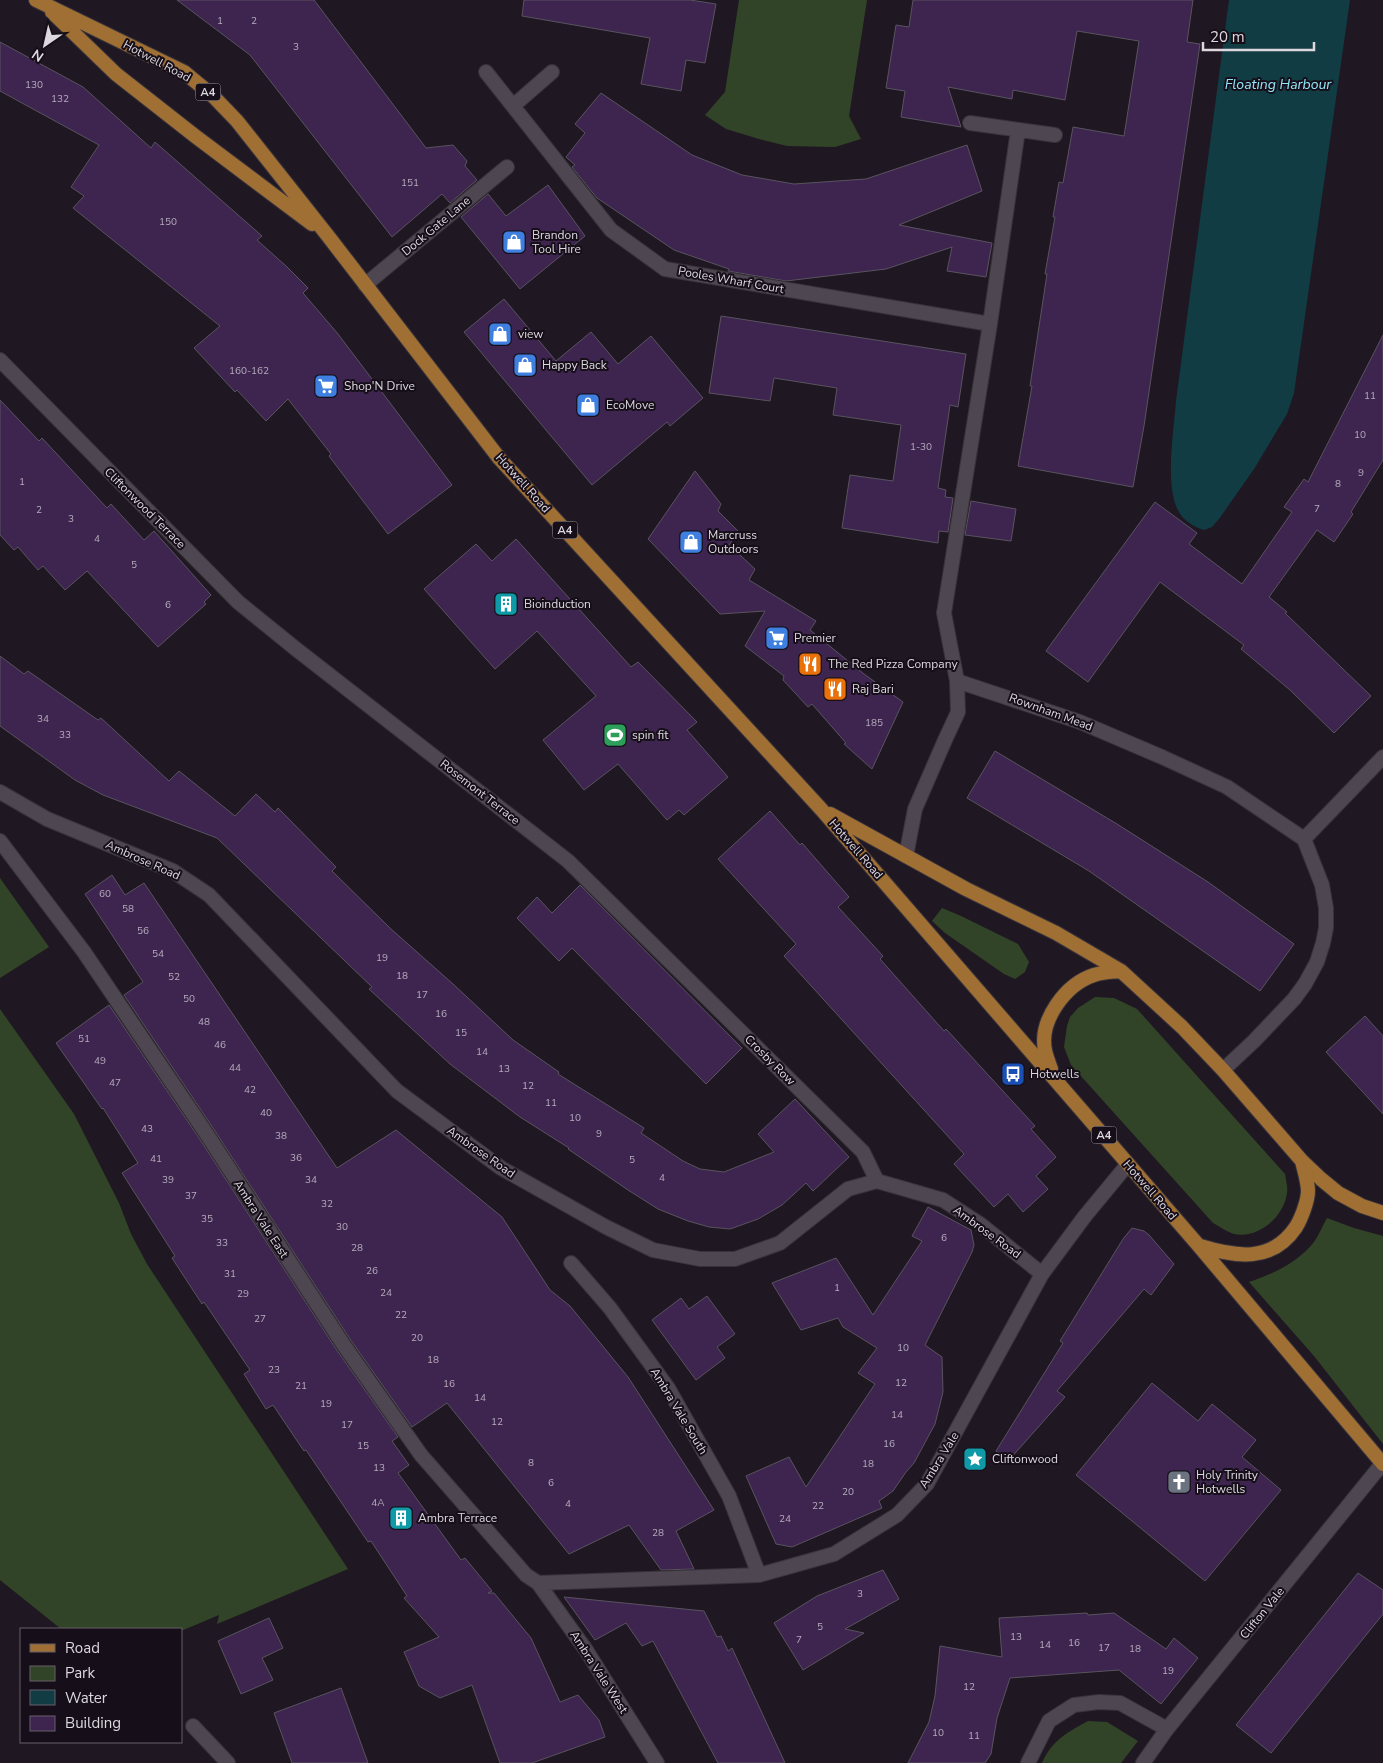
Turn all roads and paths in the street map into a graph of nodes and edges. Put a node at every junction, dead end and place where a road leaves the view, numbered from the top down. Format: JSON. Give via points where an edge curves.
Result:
{"nodes":[{"id":1,"x":39,"y":2,"type":"edge"},
{"id":2,"x":486,"y":72,"type":"dead end"},
{"id":3,"x":552,"y":72,"type":"dead end"},
{"id":4,"x":513,"y":106,"type":"junction"},
{"id":5,"x":970,"y":123,"type":"dead end"},
{"id":6,"x":1018,"y":130,"type":"junction"},
{"id":7,"x":1055,"y":135,"type":"dead end"},
{"id":8,"x":507,"y":167,"type":"dead end"},
{"id":9,"x":328,"y":236,"type":"junction"},
{"id":10,"x":365,"y":285,"type":"junction"},
{"id":11,"x":990,"y":324,"type":"junction"},
{"id":12,"x":0,"y":360,"type":"edge"},
{"id":13,"x":296,"y":649,"type":"joint"},
{"id":14,"x":957,"y":681,"type":"junction"},
{"id":15,"x":1383,"y":757,"type":"edge"},
{"id":16,"x":0,"y":792,"type":"edge"},
{"id":17,"x":821,"y":809,"type":"junction"},
{"id":18,"x":1304,"y":839,"type":"junction"},
{"id":19,"x":0,"y":841,"type":"edge"},
{"id":20,"x":906,"y":856,"type":"junction"},
{"id":21,"x":655,"y":945,"type":"joint"},
{"id":22,"x":1121,"y":971,"type":"junction"},
{"id":23,"x":1223,"y":1070,"type":"junction"},
{"id":24,"x":1054,"y":1076,"type":"junction"},
{"id":25,"x":1302,"y":1161,"type":"junction"},
{"id":26,"x":1128,"y":1164,"type":"junction"},
{"id":27,"x":877,"y":1180,"type":"junction"},
{"id":28,"x":1383,"y":1212,"type":"edge"},
{"id":29,"x":1199,"y":1246,"type":"junction"},
{"id":30,"x":571,"y":1263,"type":"dead end"},
{"id":31,"x":1042,"y":1274,"type":"junction"},
{"id":32,"x":1383,"y":1464,"type":"edge"},
{"id":33,"x":760,"y":1575,"type":"junction"},
{"id":34,"x":538,"y":1583,"type":"junction"},
{"id":35,"x":193,"y":1726,"type":"dead end"},
{"id":36,"x":1167,"y":1729,"type":"junction"},
{"id":37,"x":228,"y":1763,"type":"edge"},
{"id":38,"x":657,"y":1763,"type":"edge"},
{"id":39,"x":1028,"y":1763,"type":"edge"},
{"id":40,"x":1143,"y":1763,"type":"edge"}],
"edges":[{"from":1,"to":9,"type":"main road","name":"Hotwell Road","number":"A4","via":[[116,74]]},
{"from":1,"to":9,"type":"main road","name":"Hotwell Road","number":"A4","via":[[184,72],[236,121]]},
{"from":2,"to":4,"type":"street","name":"Pooles Wharf Court"},
{"from":3,"to":4,"type":"street"},
{"from":4,"to":11,"type":"street","name":"Pooles Wharf Court","via":[[611,230],[665,269]]},
{"from":5,"to":6,"type":"street"},
{"from":6,"to":7,"type":"street"},
{"from":6,"to":11,"type":"street"},
{"from":8,"to":10,"type":"street","name":"Dock Gate Lane"},
{"from":9,"to":10,"type":"main road","name":"Hotwell Road","number":"A4"},
{"from":10,"to":17,"type":"main road","name":"Hotwell Road","number":"A4","via":[[499,458]]},
{"from":11,"to":14,"type":"street","via":[[944,613]]},
{"from":12,"to":13,"type":"street","name":"Cliftonwood Terrace","via":[[238,602]]},
{"from":13,"to":21,"type":"street","name":"Rosemont Terrace","via":[[568,861]]},
{"from":14,"to":18,"type":"street","name":"Rownham Mead","via":[[1080,722],[1162,757],[1227,787]]},
{"from":14,"to":20,"type":"street","via":[[958,712],[916,809]]},
{"from":15,"to":18,"type":"street"},
{"from":16,"to":27,"type":"street","name":"Ambrose Road","via":[[47,819],[172,871],[209,895],[397,1091],[501,1168],[606,1228],[653,1250],[700,1259],[735,1260],[780,1243],[848,1188]]},
{"from":17,"to":20,"type":"main road","number":"A4"},
{"from":17,"to":24,"type":"main road","name":"Hotwell Road","number":"A4"},
{"from":18,"to":23,"type":"street","via":[[1322,885],[1326,908],[1326,928],[1317,962],[1294,998]]},
{"from":19,"to":34,"type":"street","name":"Ambra Vale East","via":[[84,952],[342,1344],[420,1455],[526,1575]]},
{"from":20,"to":22,"type":"main road","number":"A4","via":[[1056,933]]},
{"from":21,"to":27,"type":"street","name":"Crosby Row","via":[[863,1152]]},
{"from":22,"to":23,"type":"main road","number":"A4"},
{"from":22,"to":24,"type":"main road","via":[[1094,975],[1074,985],[1057,1003],[1047,1024],[1045,1049]]},
{"from":23,"to":25,"type":"main road","number":"A4"},
{"from":24,"to":26,"type":"main road","name":"Hotwell Road","number":"A4"},
{"from":25,"to":28,"type":"main road","number":"A4","via":[[1338,1193],[1362,1206]]},
{"from":25,"to":29,"type":"main road","via":[[1308,1192],[1301,1220],[1288,1239],[1271,1250],[1254,1255],[1236,1255]]},
{"from":26,"to":29,"type":"main road","name":"Hotwell Road","number":"A4"},
{"from":26,"to":31,"type":"street","name":"Ambra Vale"},
{"from":27,"to":31,"type":"street","name":"Ambrose Road","via":[[943,1200],[980,1224]]},
{"from":29,"to":32,"type":"main road","name":"Hotwell Road","number":"A4"},
{"from":30,"to":33,"type":"street","name":"Ambra Vale South","via":[[610,1308],[668,1388],[729,1496]]},
{"from":31,"to":33,"type":"street","name":"Ambra Vale","via":[[927,1484],[897,1515],[834,1554]]},
{"from":32,"to":36,"type":"street","name":"Clifton Vale"},
{"from":33,"to":34,"type":"street","name":"Ambra Vale"},
{"from":34,"to":38,"type":"street","name":"Ambra Vale West","via":[[586,1650]]},
{"from":35,"to":37,"type":"street"},
{"from":36,"to":39,"type":"street","via":[[1120,1703],[1074,1705],[1049,1721]]},
{"from":36,"to":40,"type":"street","name":"Clifton Vale"}]}
